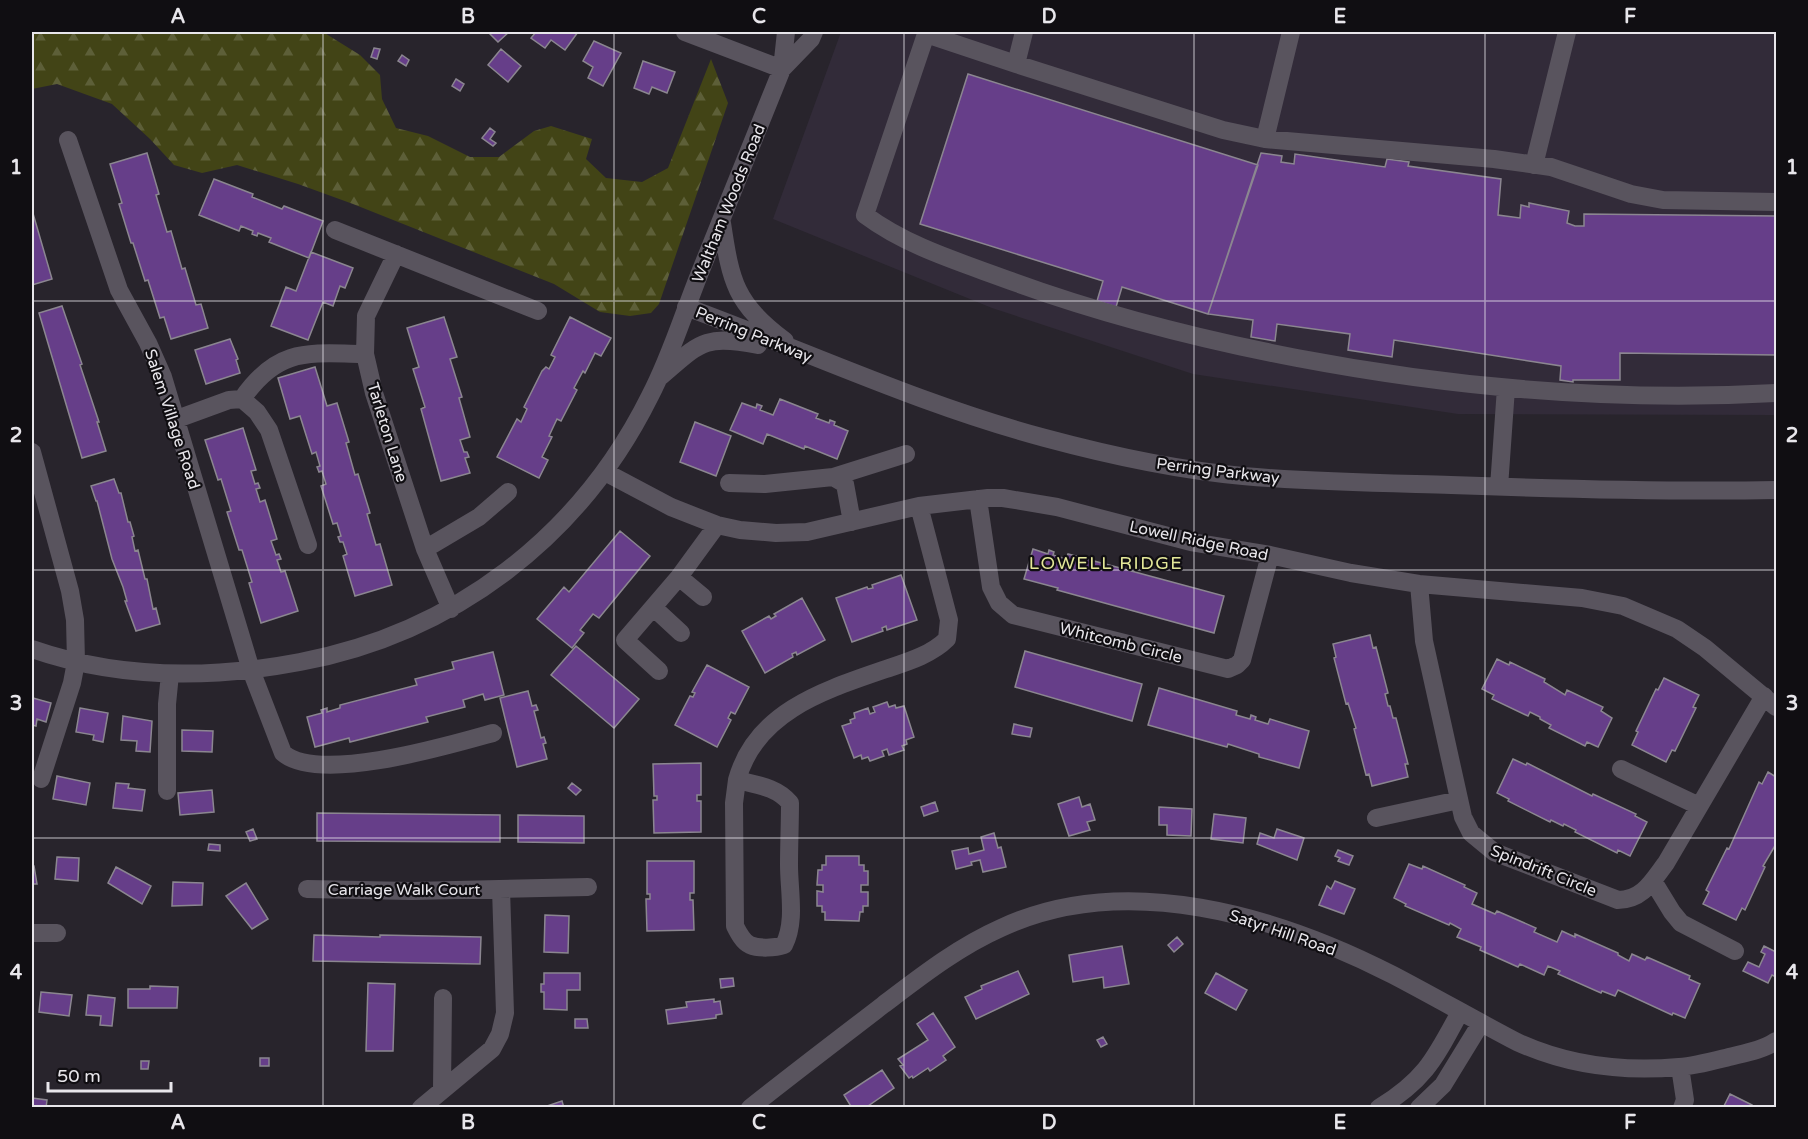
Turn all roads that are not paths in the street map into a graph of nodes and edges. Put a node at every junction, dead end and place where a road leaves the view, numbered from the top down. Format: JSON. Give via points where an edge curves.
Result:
{"nodes":[{"id":1,"x":685,"y":32,"type":"edge"},
{"id":2,"x":786,"y":32,"type":"edge"},
{"id":3,"x":814,"y":32,"type":"edge"},
{"id":4,"x":1024,"y":32,"type":"edge"},
{"id":5,"x":1291,"y":32,"type":"edge"},
{"id":6,"x":1568,"y":32,"type":"edge"},
{"id":7,"x":926,"y":33,"type":"edge"},
{"id":8,"x":951,"y":37,"type":"edge"},
{"id":9,"x":1016,"y":64,"type":"junction"},
{"id":10,"x":782,"y":69,"type":"junction"},
{"id":11,"x":1265,"y":139,"type":"junction"},
{"id":12,"x":68,"y":140,"type":"dead end"},
{"id":13,"x":1534,"y":165,"type":"junction"},
{"id":14,"x":1776,"y":202,"type":"edge"},
{"id":15,"x":721,"y":220,"type":"junction"},
{"id":16,"x":335,"y":230,"type":"dead end"},
{"id":17,"x":396,"y":254,"type":"junction"},
{"id":18,"x":686,"y":307,"type":"junction"},
{"id":19,"x":538,"y":311,"type":"dead end"},
{"id":20,"x":801,"y":353,"type":"junction"},
{"id":21,"x":365,"y":354,"type":"junction"},
{"id":22,"x":659,"y":378,"type":"junction"},
{"id":23,"x":1506,"y":388,"type":"junction"},
{"id":24,"x":1776,"y":393,"type":"edge"},
{"id":25,"x":242,"y":399,"type":"junction"},
{"id":26,"x":177,"y":419,"type":"junction"},
{"id":27,"x":32,"y":452,"type":"edge"},
{"id":28,"x":906,"y":454,"type":"dead end"},
{"id":29,"x":605,"y":472,"type":"junction"},
{"id":30,"x":833,"y":477,"type":"junction"},
{"id":31,"x":729,"y":483,"type":"dead end"},
{"id":32,"x":1499,"y":487,"type":"junction"},
{"id":33,"x":1776,"y":490,"type":"edge"},
{"id":34,"x":508,"y":492,"type":"dead end"},
{"id":35,"x":978,"y":499,"type":"junction"},
{"id":36,"x":920,"y":506,"type":"junction"},
{"id":37,"x":852,"y":522,"type":"junction"},
{"id":38,"x":717,"y":525,"type":"junction"},
{"id":39,"x":308,"y":545,"type":"dead end"},
{"id":40,"x":425,"y":549,"type":"junction"},
{"id":41,"x":1270,"y":555,"type":"junction"},
{"id":42,"x":679,"y":577,"type":"junction"},
{"id":43,"x":1419,"y":584,"type":"junction"},
{"id":44,"x":703,"y":597,"type":"dead end"},
{"id":45,"x":654,"y":608,"type":"junction"},
{"id":46,"x":451,"y":609,"type":"junction"},
{"id":47,"x":681,"y":633,"type":"dead end"},
{"id":48,"x":32,"y":649,"type":"edge"},
{"id":49,"x":76,"y":662,"type":"junction"},
{"id":50,"x":250,"y":670,"type":"junction"},
{"id":51,"x":659,"y":671,"type":"dead end"},
{"id":52,"x":170,"y":674,"type":"junction"},
{"id":53,"x":1770,"y":702,"type":"edge"},
{"id":54,"x":494,"y":734,"type":"dead end"},
{"id":55,"x":1621,"y":769,"type":"dead end"},
{"id":56,"x":41,"y":779,"type":"dead end"},
{"id":57,"x":737,"y":780,"type":"junction"},
{"id":58,"x":167,"y":790,"type":"dead end"},
{"id":59,"x":1459,"y":800,"type":"junction"},
{"id":60,"x":1699,"y":806,"type":"junction"},
{"id":61,"x":1376,"y":818,"type":"dead end"},
{"id":62,"x":1653,"y":880,"type":"junction"},
{"id":63,"x":588,"y":886,"type":"dead end"},
{"id":64,"x":308,"y":889,"type":"dead end"},
{"id":65,"x":501,"y":889,"type":"junction"},
{"id":66,"x":32,"y":933,"type":"edge"},
{"id":67,"x":57,"y":933,"type":"dead end"},
{"id":68,"x":1736,"y":951,"type":"dead end"},
{"id":69,"x":443,"y":998,"type":"dead end"},
{"id":70,"x":1460,"y":1012,"type":"junction"},
{"id":71,"x":1481,"y":1023,"type":"junction"},
{"id":72,"x":1776,"y":1041,"type":"edge"},
{"id":73,"x":1680,"y":1067,"type":"junction"},
{"id":74,"x":442,"y":1089,"type":"junction"},
{"id":75,"x":421,"y":1107,"type":"edge"},
{"id":76,"x":750,"y":1107,"type":"edge"},
{"id":77,"x":1379,"y":1107,"type":"edge"},
{"id":78,"x":1419,"y":1107,"type":"edge"},
{"id":79,"x":1682,"y":1107,"type":"edge"}],
"edges":[{"from":1,"to":10,"type":"street"},
{"from":2,"to":10,"type":"street","name":"Waltham Woods Road"},
{"from":3,"to":10,"type":"street","name":"Waltham Woods Road"},
{"from":4,"to":9,"type":"street"},
{"from":5,"to":11,"type":"street"},
{"from":6,"to":13,"type":"street"},
{"from":7,"to":8,"type":"street"},
{"from":7,"to":23,"type":"street","via":[[865,215],[884,229],[912,244],[1055,297],[1162,329],[1374,373]]},
{"from":8,"to":9,"type":"street"},
{"from":9,"to":11,"type":"street","via":[[1223,130]]},
{"from":10,"to":15,"type":"street","name":"Waltham Woods Road"},
{"from":11,"to":13,"type":"street"},
{"from":12,"to":26,"type":"street","name":"Salem Village Road","via":[[119,290],[148,343]]},
{"from":13,"to":14,"type":"street","via":[[1570,172],[1648,198]]},
{"from":15,"to":18,"type":"street","name":"Waltham Woods Road"},
{"from":15,"to":20,"type":"street","via":[[727,261],[739,295],[771,330]]},
{"from":16,"to":17,"type":"street"},
{"from":17,"to":19,"type":"street"},
{"from":17,"to":21,"type":"street","name":"Tarleton Lane","via":[[366,316]]},
{"from":18,"to":20,"type":"street","name":"Perring Parkway"},
{"from":18,"to":22,"type":"street","name":"Waltham Woods Road"},
{"from":20,"to":22,"type":"street","via":[[716,339],[692,350]]},
{"from":20,"to":32,"type":"street","name":"Perring Parkway","via":[[983,420],[1133,459],[1241,476]]},
{"from":21,"to":25,"type":"street","via":[[303,354],[284,359],[254,382]]},
{"from":21,"to":40,"type":"street","name":"Tarleton Lane"},
{"from":22,"to":29,"type":"street","name":"Waltham Woods Road"},
{"from":23,"to":24,"type":"street","via":[[1578,394]]},
{"from":23,"to":32,"type":"street"},
{"from":25,"to":26,"type":"street"},
{"from":25,"to":39,"type":"street","via":[[269,430]]},
{"from":26,"to":50,"type":"street","name":"Salem Village Road"},
{"from":27,"to":49,"type":"street","via":[[70,591]]},
{"from":28,"to":30,"type":"street"},
{"from":29,"to":38,"type":"street","name":"Lowell Ridge Road","via":[[671,507]]},
{"from":29,"to":46,"type":"street","name":"Waltham Woods Road","via":[[524,559]]},
{"from":30,"to":31,"type":"street","via":[[765,484]]},
{"from":30,"to":37,"type":"street","via":[[844,484]]},
{"from":32,"to":33,"type":"street","name":"Perring Parkway"},
{"from":34,"to":40,"type":"street","via":[[479,517]]},
{"from":35,"to":36,"type":"street","name":"Lowell Ridge Road"},
{"from":35,"to":41,"type":"street","name":"Lowell Ridge Road","via":[[1003,498],[1057,507],[1191,542]]},
{"from":35,"to":41,"type":"street","name":"Whitcomb Circle","via":[[991,587],[999,603],[1013,615],[1228,669],[1242,660]]},
{"from":36,"to":37,"type":"street","name":"Lowell Ridge Road"},
{"from":36,"to":57,"type":"street","via":[[949,620],[947,639],[933,651],[839,685],[789,710],[771,724],[747,753]]},
{"from":37,"to":38,"type":"street","name":"Lowell Ridge Road","via":[[807,532],[776,533]]},
{"from":38,"to":42,"type":"street"},
{"from":40,"to":46,"type":"street","name":"Tarleton Lane"},
{"from":41,"to":43,"type":"street","name":"Lowell Ridge Road"},
{"from":42,"to":44,"type":"street"},
{"from":42,"to":45,"type":"street"},
{"from":43,"to":53,"type":"street","name":"Lowell Ridge Road","via":[[1582,598],[1623,606],[1677,629]]},
{"from":43,"to":59,"type":"street","name":"Spindrift Circle","via":[[1424,641]]},
{"from":45,"to":47,"type":"street"},
{"from":45,"to":51,"type":"street","via":[[625,640]]},
{"from":46,"to":50,"type":"street","name":"Waltham Woods Road","via":[[349,650]]},
{"from":48,"to":49,"type":"street","name":"Waltham Woods Road"},
{"from":49,"to":52,"type":"street","name":"Waltham Woods Road"},
{"from":49,"to":56,"type":"street"},
{"from":50,"to":52,"type":"street","name":"Waltham Woods Road"},
{"from":50,"to":54,"type":"street","name":"Salem Village Road","via":[[280,747],[300,763],[377,760]]},
{"from":52,"to":58,"type":"street"},
{"from":53,"to":60,"type":"street","name":"Spindrift Circle"},
{"from":55,"to":60,"type":"street"},
{"from":57,"to":57,"type":"street","via":[[774,789],[790,803],[791,913],[788,938],[784,945],[775,948],[750,945],[735,926]]},
{"from":59,"to":61,"type":"street"},
{"from":59,"to":62,"type":"street","name":"Spindrift Circle","via":[[1471,833],[1494,852],[1618,900],[1640,894]]},
{"from":60,"to":62,"type":"street","name":"Spindrift Circle"},
{"from":62,"to":68,"type":"street","via":[[1682,924]]},
{"from":63,"to":65,"type":"street","name":"Carriage Walk Court"},
{"from":64,"to":65,"type":"street","name":"Carriage Walk Court"},
{"from":65,"to":74,"type":"street","name":"Carriage Walk Court","via":[[505,1012],[500,1034],[492,1049]]},
{"from":66,"to":67,"type":"street"},
{"from":69,"to":74,"type":"street"},
{"from":70,"to":71,"type":"street","name":"Satyr Hill Road"},
{"from":70,"to":76,"type":"street","name":"Satyr Hill Road","via":[[1361,960],[1255,920],[1170,904],[1078,904],[1019,920],[955,953]]},
{"from":70,"to":77,"type":"street","via":[[1426,1070]]},
{"from":71,"to":73,"type":"street","name":"Satyr Hill Road","via":[[1542,1054],[1564,1060],[1619,1067]]},
{"from":71,"to":78,"type":"street","via":[[1443,1084]]},
{"from":72,"to":73,"type":"street","name":"Satyr Hill Road","via":[[1742,1054]]},
{"from":73,"to":79,"type":"street","via":[[1685,1100]]},
{"from":74,"to":75,"type":"street","name":"Carriage Walk Court"}]}
